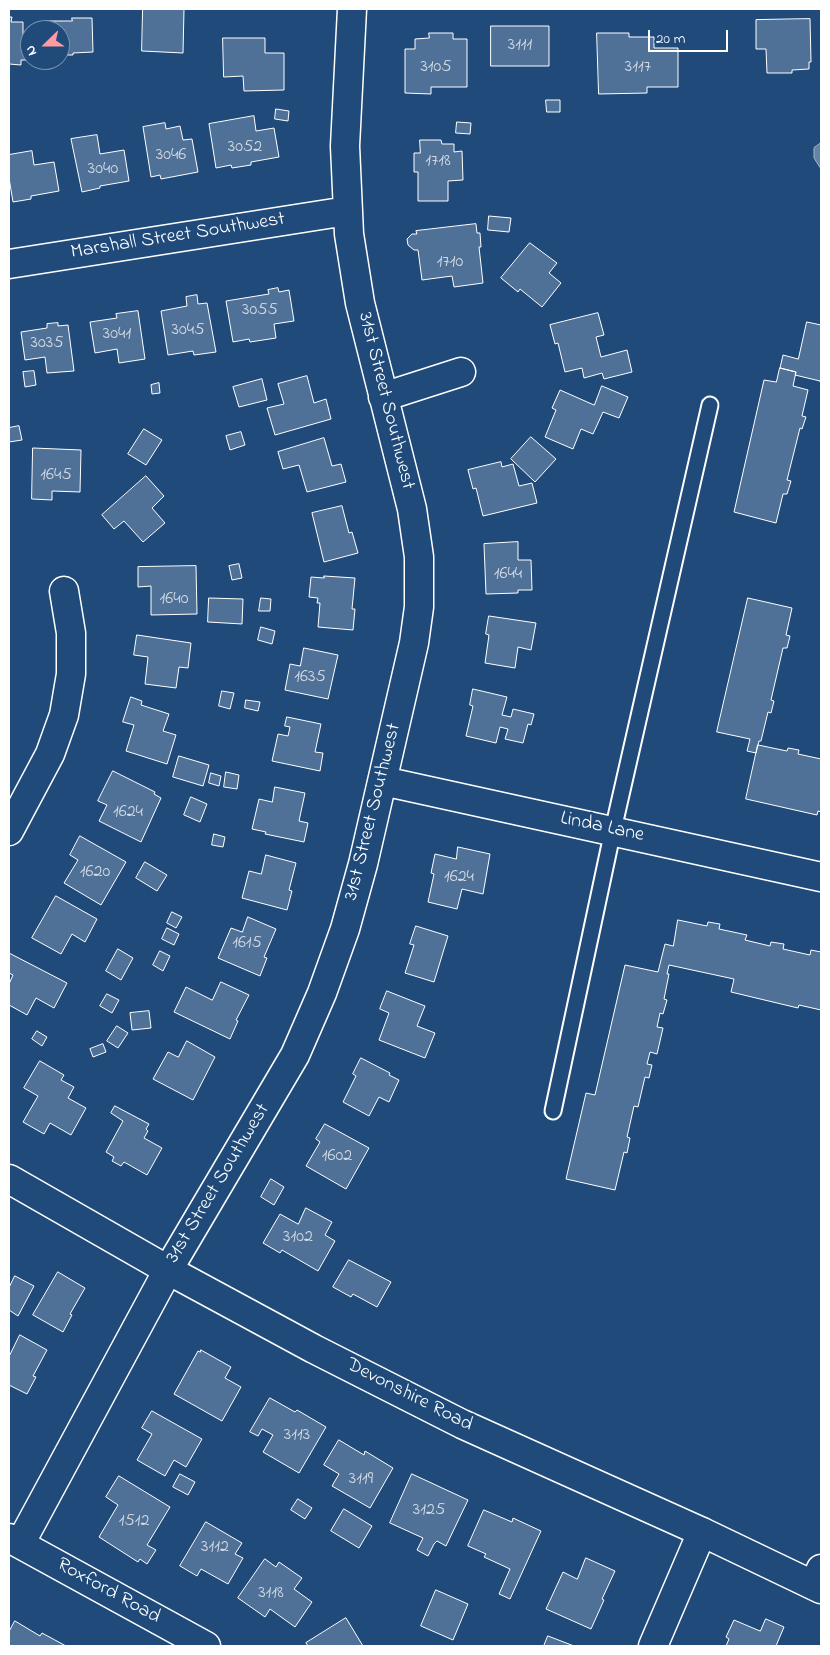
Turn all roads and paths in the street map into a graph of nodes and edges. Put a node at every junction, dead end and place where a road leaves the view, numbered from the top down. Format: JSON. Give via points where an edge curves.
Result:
{"nodes":[{"id":1,"x":352,"y":9,"type":"edge"},
{"id":2,"x":347,"y":211,"type":"junction"},
{"id":3,"x":9,"y":264,"type":"edge"},
{"id":4,"x":461,"y":372,"type":"dead end"},
{"id":5,"x":384,"y":397,"type":"junction"},
{"id":6,"x":710,"y":405,"type":"dead end"},
{"id":7,"x":64,"y":592,"type":"dead end"},
{"id":8,"x":383,"y":781,"type":"junction"},
{"id":9,"x":614,"y":830,"type":"junction"},
{"id":10,"x":9,"y":831,"type":"edge"},
{"id":11,"x":821,"y":878,"type":"edge"},
{"id":12,"x":553,"y":1111,"type":"dead end"},
{"id":13,"x":9,"y":1180,"type":"edge"},
{"id":14,"x":168,"y":1270,"type":"junction"},
{"id":15,"x":702,"y":1532,"type":"junction"},
{"id":16,"x":14,"y":1541,"type":"edge"},
{"id":17,"x":819,"y":1581,"type":"edge"},
{"id":18,"x":206,"y":1646,"type":"edge"},
{"id":19,"x":653,"y":1646,"type":"edge"}],
"edges":[{"from":1,"to":2,"type":"street","name":"31st Street Southwest","via":[[345,146]]},
{"from":2,"to":3,"type":"street","name":"Marshall Street Southwest"},
{"from":2,"to":5,"type":"street","name":"31st Street Southwest","via":[[360,303]]},
{"from":4,"to":5,"type":"street"},
{"from":5,"to":8,"type":"street","name":"31st Street Southwest","via":[[412,509],[419,557],[419,606],[414,643]]},
{"from":6,"to":9,"type":"lane"},
{"from":7,"to":10,"type":"street","via":[[71,633],[71,674],[64,715],[50,754]]},
{"from":8,"to":9,"type":"street","name":"Linda Lane"},
{"from":8,"to":14,"type":"street","name":"31st Street Southwest","via":[[345,929],[295,1055]]},
{"from":9,"to":11,"type":"street","name":"Linda Lane"},
{"from":9,"to":12,"type":"lane"},
{"from":13,"to":14,"type":"street","name":"Devonshire Road"},
{"from":14,"to":15,"type":"street","name":"Devonshire Road","via":[[462,1424]]},
{"from":14,"to":16,"type":"street","name":"31st Street Southwest"},
{"from":15,"to":17,"type":"street","name":"Devonshire Road"},
{"from":15,"to":19,"type":"street"},
{"from":16,"to":18,"type":"street","name":"Roxford Road"}]}
